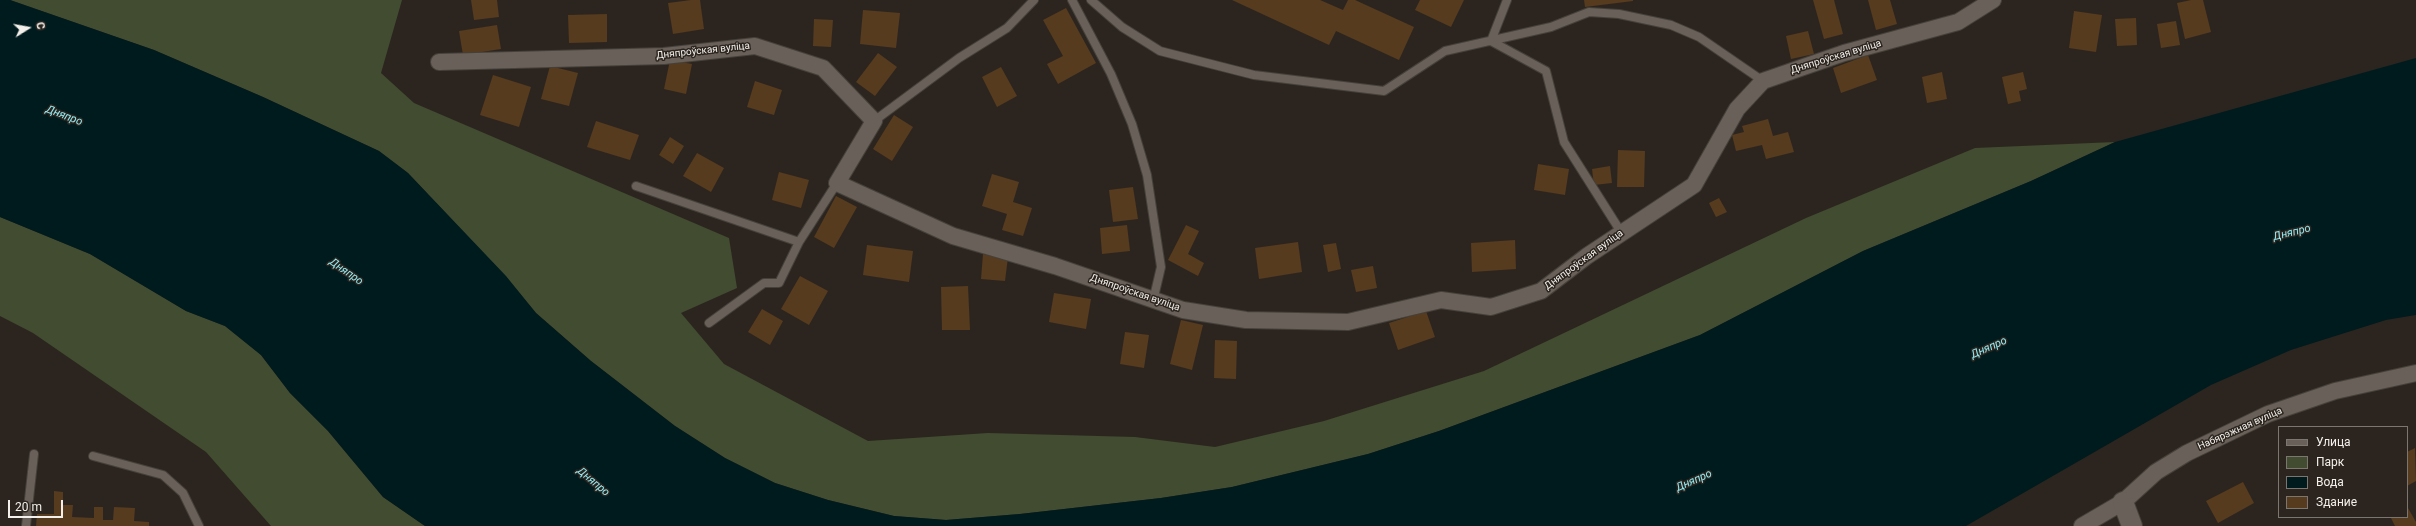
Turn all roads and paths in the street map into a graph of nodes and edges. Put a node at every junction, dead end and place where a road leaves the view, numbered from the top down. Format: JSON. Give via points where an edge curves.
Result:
{"nodes":[{"id":1,"x":1034,"y":0,"type":"edge"},
{"id":2,"x":1072,"y":0,"type":"edge"},
{"id":3,"x":1091,"y":0,"type":"edge"},
{"id":4,"x":1507,"y":0,"type":"edge"},
{"id":5,"x":1993,"y":0,"type":"edge"},
{"id":6,"x":1491,"y":41,"type":"junction"},
{"id":7,"x":438,"y":62,"type":"dead end"},
{"id":8,"x":1763,"y":81,"type":"junction"},
{"id":9,"x":874,"y":121,"type":"junction"},
{"id":10,"x":837,"y":183,"type":"junction"},
{"id":11,"x":636,"y":186,"type":"dead end"},
{"id":12,"x":1622,"y":232,"type":"junction"},
{"id":13,"x":799,"y":242,"type":"junction"},
{"id":14,"x":1153,"y":301,"type":"junction"},
{"id":15,"x":709,"y":323,"type":"dead end"},
{"id":16,"x":2416,"y":373,"type":"edge"},
{"id":17,"x":34,"y":454,"type":"dead end"},
{"id":18,"x":93,"y":456,"type":"dead end"},
{"id":19,"x":2123,"y":502,"type":"junction"},
{"id":20,"x":26,"y":526,"type":"edge"},
{"id":21,"x":199,"y":526,"type":"edge"},
{"id":22,"x":2082,"y":526,"type":"edge"},
{"id":23,"x":2132,"y":526,"type":"edge"}],
"edges":[{"from":1,"to":9,"type":"lane","via":[[1007,28],[959,58]]},
{"from":2,"to":14,"type":"lane","via":[[1111,74],[1132,124],[1147,175],[1161,268]]},
{"from":3,"to":6,"type":"lane","via":[[1122,27],[1160,51],[1254,75],[1384,90],[1445,51]]},
{"from":4,"to":6,"type":"lane"},
{"from":5,"to":8,"type":"street","name":"Дняпроўская вуліца","via":[[1958,22],[1844,53]]},
{"from":6,"to":8,"type":"lane","via":[[1551,27],[1589,12],[1619,14],[1671,25],[1698,37]]},
{"from":6,"to":12,"type":"lane","via":[[1546,71],[1564,142]]},
{"from":7,"to":9,"type":"street","name":"Дняпроўская вуліца","via":[[664,56],[755,46],[823,68]]},
{"from":8,"to":12,"type":"street","name":"Дняпроўская вуліца","via":[[1737,109],[1694,185]]},
{"from":9,"to":10,"type":"street"},
{"from":10,"to":13,"type":"lane"},
{"from":10,"to":14,"type":"street","name":"Дняпроўская вуліца","via":[[953,236],[1055,266]]},
{"from":11,"to":13,"type":"lane"},
{"from":12,"to":14,"type":"street","name":"Дняпроўская вуліца","via":[[1541,291],[1491,307],[1441,300],[1340,322],[1246,320],[1184,310]]},
{"from":13,"to":15,"type":"lane","via":[[780,283],[764,283]]},
{"from":16,"to":19,"type":"street","name":"Набярэжная вуліца","via":[[2336,391],[2268,414],[2187,453],[2156,472]]},
{"from":17,"to":20,"type":"lane"},
{"from":18,"to":21,"type":"lane","via":[[163,475],[183,493]]},
{"from":19,"to":22,"type":"street","name":"Набярэжная вуліца"},
{"from":19,"to":23,"type":"street"}]}
